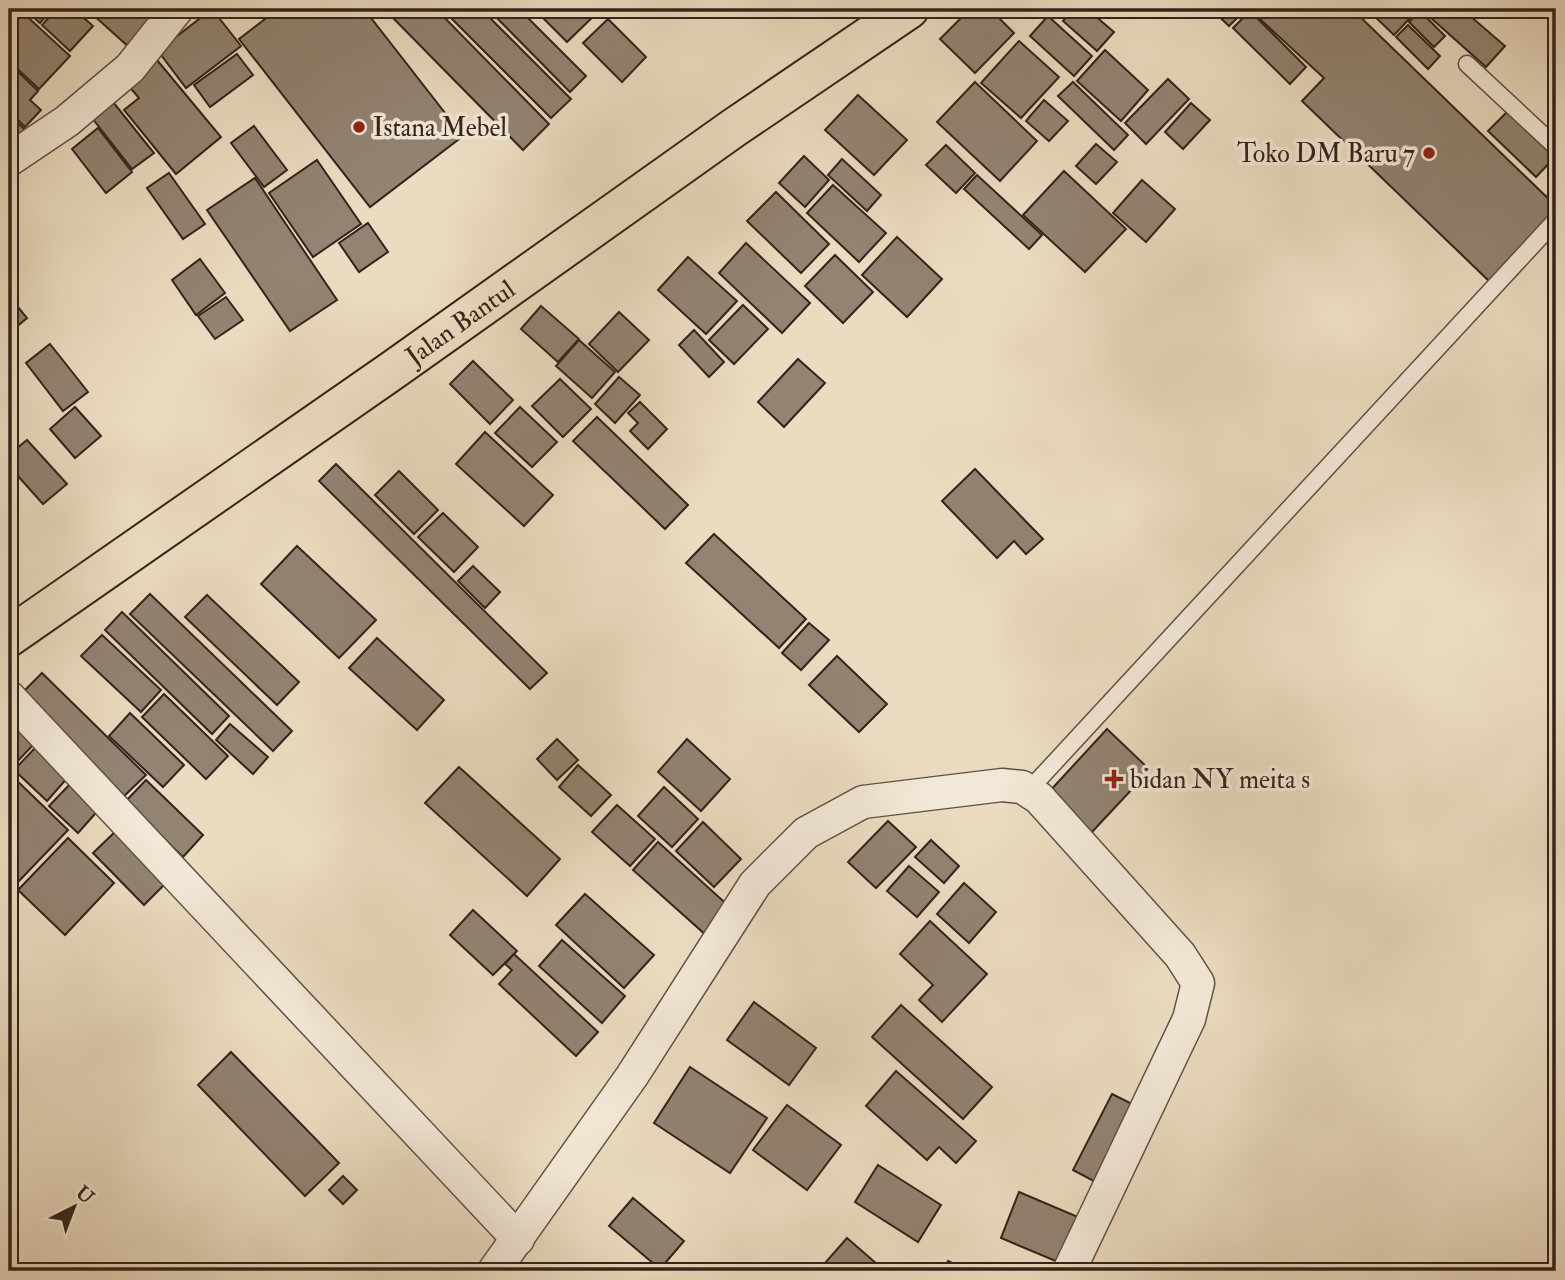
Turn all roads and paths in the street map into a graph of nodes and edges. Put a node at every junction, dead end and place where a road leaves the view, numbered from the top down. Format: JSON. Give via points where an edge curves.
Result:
{"nodes":[{"id":1,"x":177,"y":9,"type":"edge"},
{"id":2,"x":909,"y":9,"type":"edge"},
{"id":3,"x":1467,"y":64,"type":"dead end"},
{"id":4,"x":1556,"y":147,"type":"edge"},
{"id":5,"x":9,"y":160,"type":"edge"},
{"id":6,"x":1556,"y":220,"type":"edge"},
{"id":7,"x":9,"y":637,"type":"edge"},
{"id":8,"x":9,"y":697,"type":"edge"},
{"id":9,"x":1029,"y":790,"type":"junction"},
{"id":10,"x":518,"y":1239,"type":"junction"},
{"id":11,"x":494,"y":1271,"type":"edge"},
{"id":12,"x":1069,"y":1271,"type":"edge"}],
"edges":[{"from":1,"to":5,"type":"street","via":[[130,68],[67,121]]},
{"from":2,"to":7,"type":"main road","name":"Jalan Bantul"},
{"from":3,"to":4,"type":"lane"},
{"from":6,"to":9,"type":"lane"},
{"from":8,"to":10,"type":"street"},
{"from":9,"to":10,"type":"street","via":[[1002,785],[863,802],[806,833],[755,884],[632,1076]]},
{"from":9,"to":12,"type":"street","via":[[1180,955],[1198,984],[1189,1019]]},
{"from":10,"to":11,"type":"street"}]}
